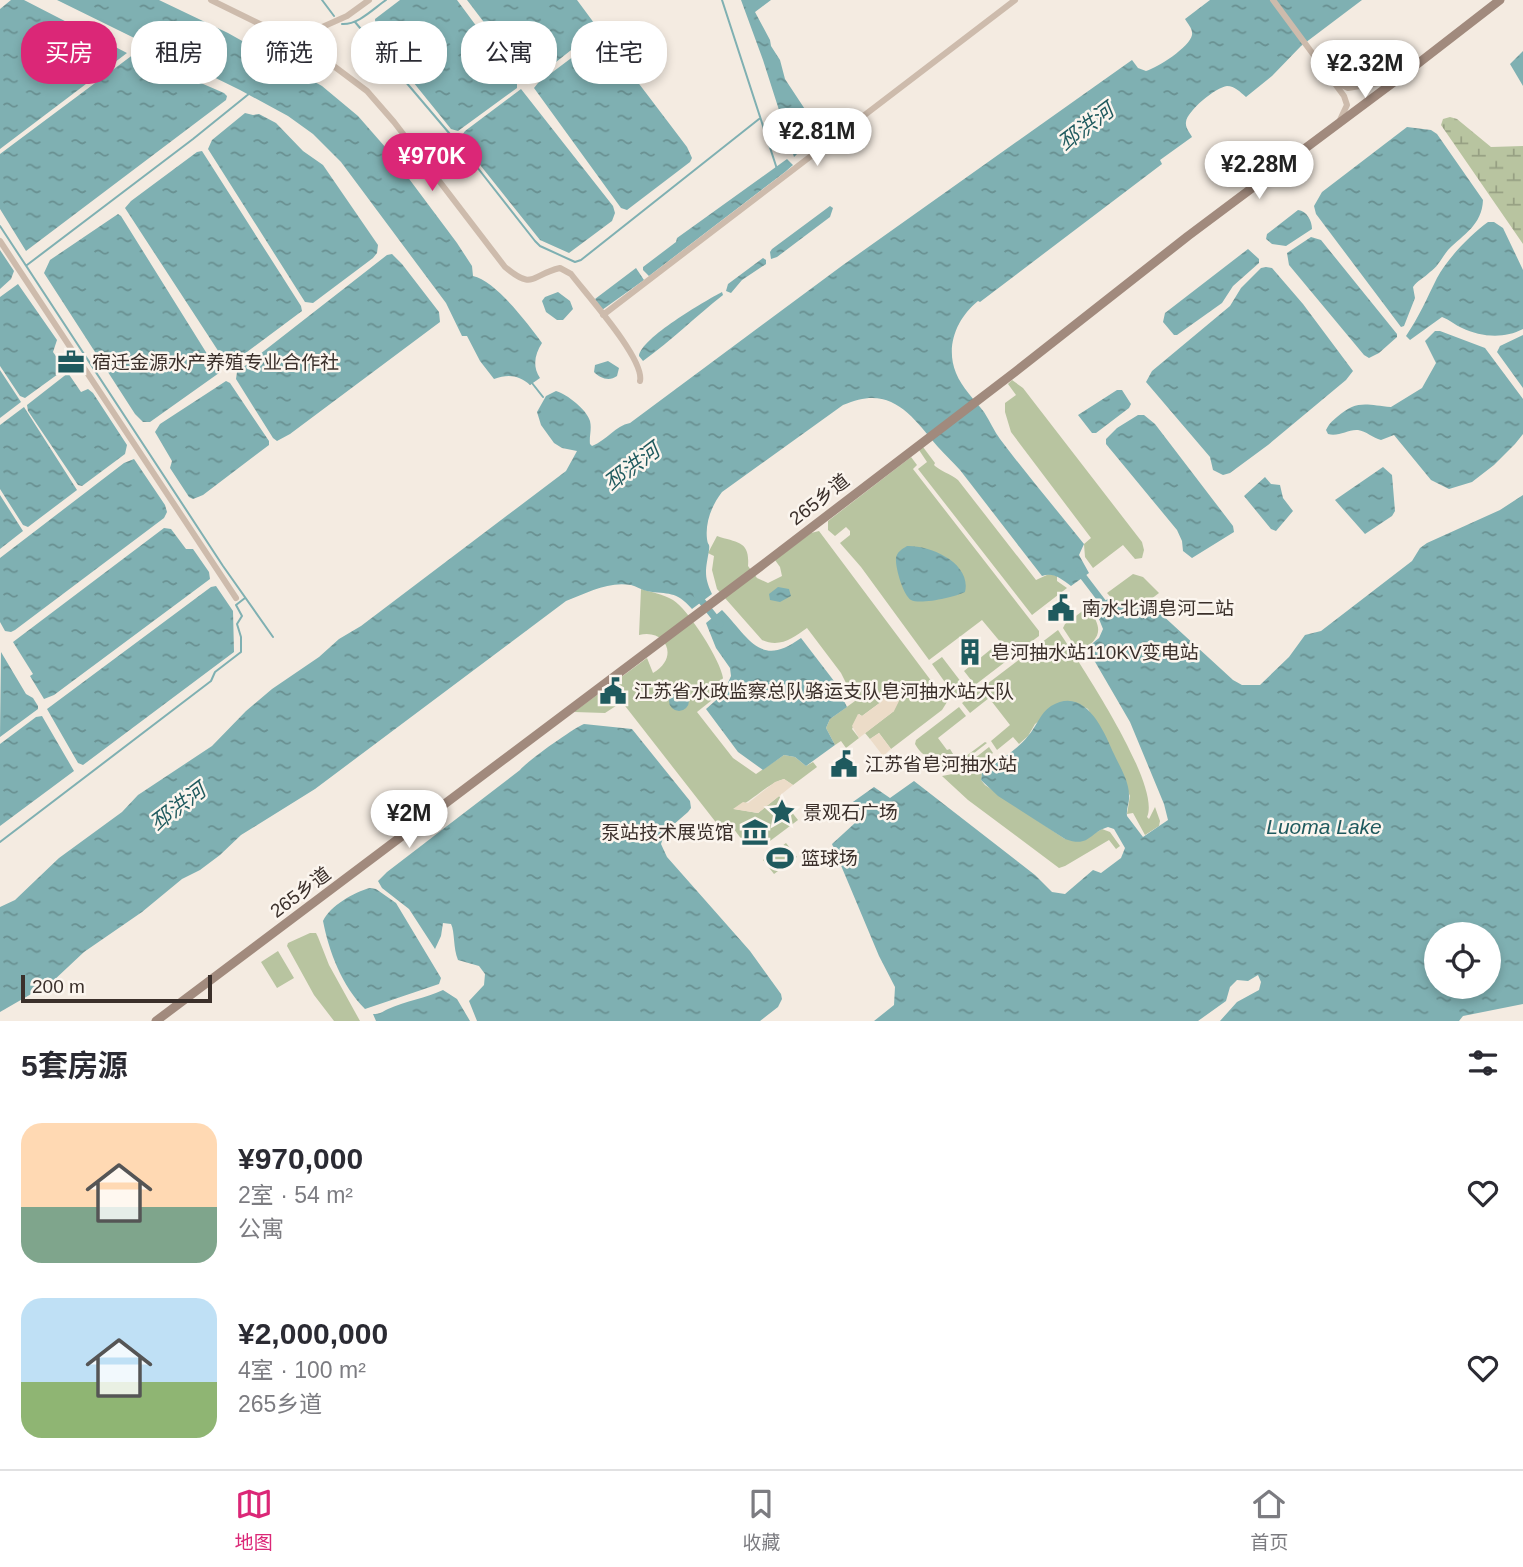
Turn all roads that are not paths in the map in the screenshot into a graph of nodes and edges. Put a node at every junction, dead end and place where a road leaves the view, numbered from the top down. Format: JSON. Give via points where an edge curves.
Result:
{"nodes":[{"id":1,"x":211,"y":0,"type":"edge"},
{"id":2,"x":369,"y":0,"type":"edge"},
{"id":3,"x":1015,"y":0,"type":"edge"},
{"id":4,"x":1273,"y":0,"type":"edge"},
{"id":5,"x":1500,"y":0,"type":"edge"},
{"id":6,"x":254,"y":21,"type":"edge"},
{"id":7,"x":336,"y":21,"type":"edge"},
{"id":8,"x":337,"y":69,"type":"edge"},
{"id":9,"x":1398,"y":79,"type":"junction"},
{"id":10,"x":1336,"y":83,"type":"junction"},
{"id":11,"x":1338,"y":124,"type":"junction"},
{"id":12,"x":0,"y":241,"type":"edge"},
{"id":13,"x":603,"y":315,"type":"junction"},
{"id":14,"x":640,"y":381,"type":"dead end"},
{"id":15,"x":236,"y":598,"type":"dead end"},
{"id":16,"x":156,"y":1021,"type":"edge"}],
"edges":[{"from":1,"to":6,"type":"street"},
{"from":2,"to":7,"type":"street"},
{"from":3,"to":13,"type":"street"},
{"from":4,"to":10,"type":"street"},
{"from":5,"to":9,"type":"street","name":"265乡道"},
{"from":8,"to":13,"type":"street","via":[[367,91],[394,121],[505,267],[520,279],[533,280],[560,268]]},
{"from":9,"to":10,"type":"street","via":[[1348,88]]},
{"from":9,"to":11,"type":"street","name":"265乡道"},
{"from":10,"to":11,"type":"street","via":[[1347,105]]},
{"from":11,"to":16,"type":"street","name":"265乡道"},
{"from":12,"to":15,"type":"street"},
{"from":13,"to":14,"type":"street","via":[[633,354]]}]}
